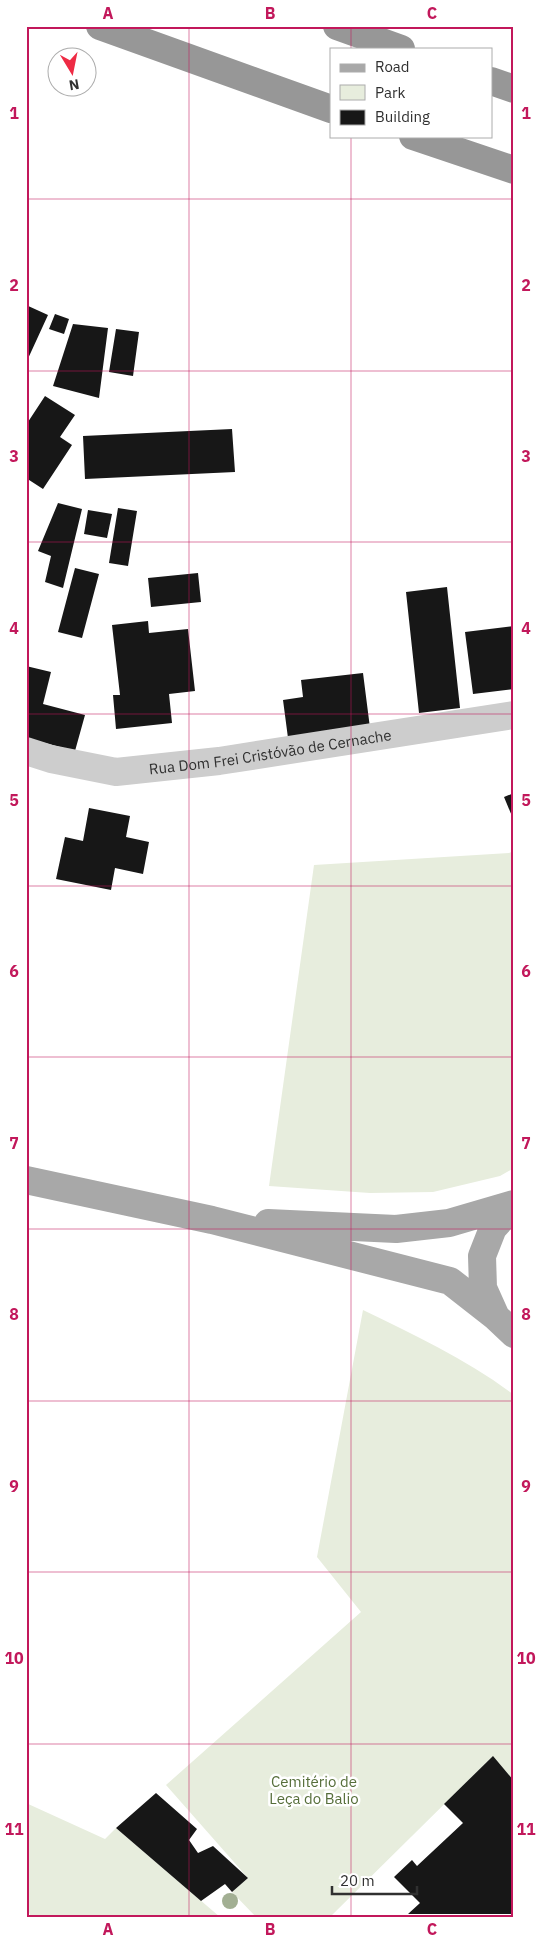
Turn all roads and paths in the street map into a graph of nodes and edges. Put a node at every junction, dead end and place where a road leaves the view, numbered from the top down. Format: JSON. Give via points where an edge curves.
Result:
{"nodes":[{"id":1,"x":100,"y":26,"type":"edge"},
{"id":2,"x":342,"y":28,"type":"edge"},
{"id":3,"x":398,"y":48,"type":"edge"},
{"id":4,"x":492,"y":81,"type":"edge"},
{"id":5,"x":514,"y":89,"type":"edge"},
{"id":6,"x":328,"y":108,"type":"edge"},
{"id":7,"x":419,"y":138,"type":"edge"},
{"id":8,"x":514,"y":170,"type":"edge"},
{"id":9,"x":514,"y":715,"type":"edge"},
{"id":10,"x":26,"y":751,"type":"edge"},
{"id":11,"x":26,"y":1180,"type":"edge"},
{"id":12,"x":514,"y":1204,"type":"edge"},
{"id":13,"x":212,"y":1220,"type":"junction"},
{"id":14,"x":505,"y":1325,"type":"edge"}],
"edges":[{"from":1,"to":6,"type":"highway"},
{"from":2,"to":3,"type":"highway"},
{"from":4,"to":5,"type":"highway"},
{"from":7,"to":8,"type":"highway"},
{"from":9,"to":10,"type":"street","name":"Rua Dom Frei Cristóvão de Cernache","via":[[219,762],[116,772]]},
{"from":11,"to":13,"type":"main road"},
{"from":12,"to":13,"type":"main road","via":[[449,1223],[396,1229]]},
{"from":12,"to":14,"type":"main road","via":[[493,1228],[482,1256],[483,1288]]},
{"from":13,"to":14,"type":"main road","via":[[450,1281]]}]}
